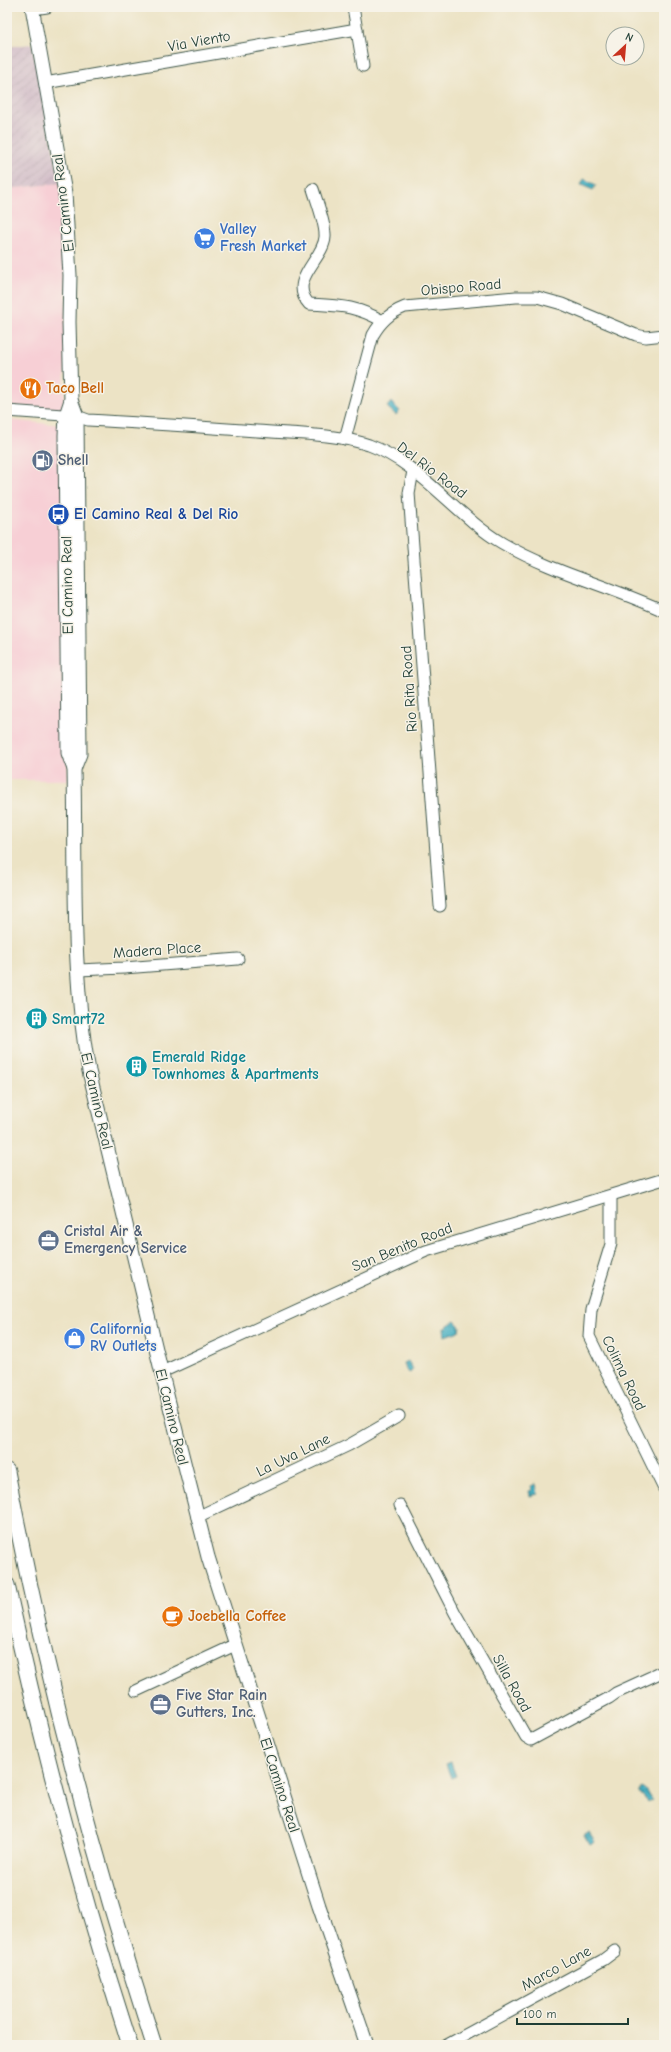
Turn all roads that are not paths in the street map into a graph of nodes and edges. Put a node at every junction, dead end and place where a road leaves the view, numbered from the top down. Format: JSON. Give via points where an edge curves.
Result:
{"nodes":[{"id":1,"x":47,"y":7,"type":"edge"},
{"id":2,"x":353,"y":7,"type":"edge"},
{"id":3,"x":32,"y":8,"type":"edge"},
{"id":4,"x":357,"y":29,"type":"junction"},
{"id":5,"x":363,"y":66,"type":"dead end"},
{"id":6,"x":45,"y":83,"type":"junction"},
{"id":7,"x":313,"y":189,"type":"dead end"},
{"id":8,"x":383,"y":321,"type":"junction"},
{"id":9,"x":664,"y":335,"type":"edge"},
{"id":10,"x":7,"y":411,"type":"edge"},
{"id":11,"x":7,"y":417,"type":"edge"},
{"id":12,"x":74,"y":419,"type":"junction"},
{"id":13,"x":345,"y":439,"type":"junction"},
{"id":14,"x":413,"y":471,"type":"junction"},
{"id":15,"x":664,"y":612,"type":"edge"},
{"id":16,"x":440,"y":906,"type":"dead end"},
{"id":17,"x":238,"y":959,"type":"dead end"},
{"id":18,"x":78,"y":970,"type":"junction"},
{"id":19,"x":664,"y":1179,"type":"edge"},
{"id":20,"x":611,"y":1196,"type":"junction"},
{"id":21,"x":162,"y":1372,"type":"junction"},
{"id":22,"x":399,"y":1416,"type":"dead end"},
{"id":23,"x":7,"y":1471,"type":"edge"},
{"id":24,"x":664,"y":1489,"type":"edge"},
{"id":25,"x":400,"y":1505,"type":"dead end"},
{"id":26,"x":197,"y":1517,"type":"junction"},
{"id":27,"x":7,"y":1585,"type":"edge"},
{"id":28,"x":235,"y":1645,"type":"junction"},
{"id":29,"x":664,"y":1671,"type":"edge"},
{"id":30,"x":136,"y":1691,"type":"dead end"},
{"id":31,"x":616,"y":1951,"type":"dead end"},
{"id":32,"x":130,"y":2045,"type":"edge"},
{"id":33,"x":154,"y":2045,"type":"edge"},
{"id":34,"x":367,"y":2045,"type":"edge"},
{"id":35,"x":447,"y":2045,"type":"edge"}],
"edges":[{"from":1,"to":3,"type":"street"},
{"from":2,"to":4,"type":"street"},
{"from":3,"to":6,"type":"main road","name":"El Camino Real"},
{"from":4,"to":5,"type":"street"},
{"from":4,"to":6,"type":"street","name":"Via Viento"},
{"from":6,"to":12,"type":"main road","name":"El Camino Real","via":[[69,238],[71,400]]},
{"from":7,"to":8,"type":"street","via":[[326,236],[324,244],[305,275],[303,298],[309,304],[346,305],[365,311]]},
{"from":8,"to":9,"type":"street","name":"Obispo Road","via":[[396,311],[413,306],[528,297],[554,301],[636,335]]},
{"from":8,"to":13,"type":"street","name":"Obispo Road","via":[[370,343]]},
{"from":10,"to":12,"type":"street","name":"Del Rio Road"},
{"from":11,"to":12,"type":"street","name":"Del Rio Road"},
{"from":12,"to":13,"type":"street","name":"Del Rio Road"},
{"from":12,"to":18,"type":"main road","name":"El Camino Real","via":[[80,754],[74,769]]},
{"from":13,"to":14,"type":"street","name":"Del Rio Road","via":[[382,451]]},
{"from":14,"to":15,"type":"street","name":"Del Rio Road","via":[[487,533],[520,553]]},
{"from":14,"to":16,"type":"street","name":"Rio Rita Road","via":[[409,493]]},
{"from":17,"to":18,"type":"street","name":"Madera Place"},
{"from":18,"to":21,"type":"main road","name":"El Camino Real","via":[[81,1014],[90,1071]]},
{"from":19,"to":20,"type":"street","name":"San Benito Road"},
{"from":20,"to":21,"type":"street","name":"San Benito Road","via":[[426,1251]]},
{"from":20,"to":24,"type":"street","name":"Colima Road","via":[[611,1244],[590,1309],[589,1336]]},
{"from":21,"to":26,"type":"main road","name":"El Camino Real"},
{"from":22,"to":26,"type":"street","name":"La Uva Lane","via":[[349,1445]]},
{"from":23,"to":33,"type":"highway","via":[[67,1747],[109,1902]]},
{"from":25,"to":29,"type":"street","name":"Silla Road","via":[[455,1613],[526,1737],[531,1740],[616,1693]]},
{"from":26,"to":28,"type":"main road","name":"El Camino Real"},
{"from":27,"to":32,"type":"highway","via":[[39,1727],[66,1830],[87,1908]]},
{"from":28,"to":30,"type":"street"},
{"from":28,"to":34,"type":"main road","name":"El Camino Real","via":[[321,1912]]},
{"from":31,"to":35,"type":"street","name":"Marco Lane"}]}
